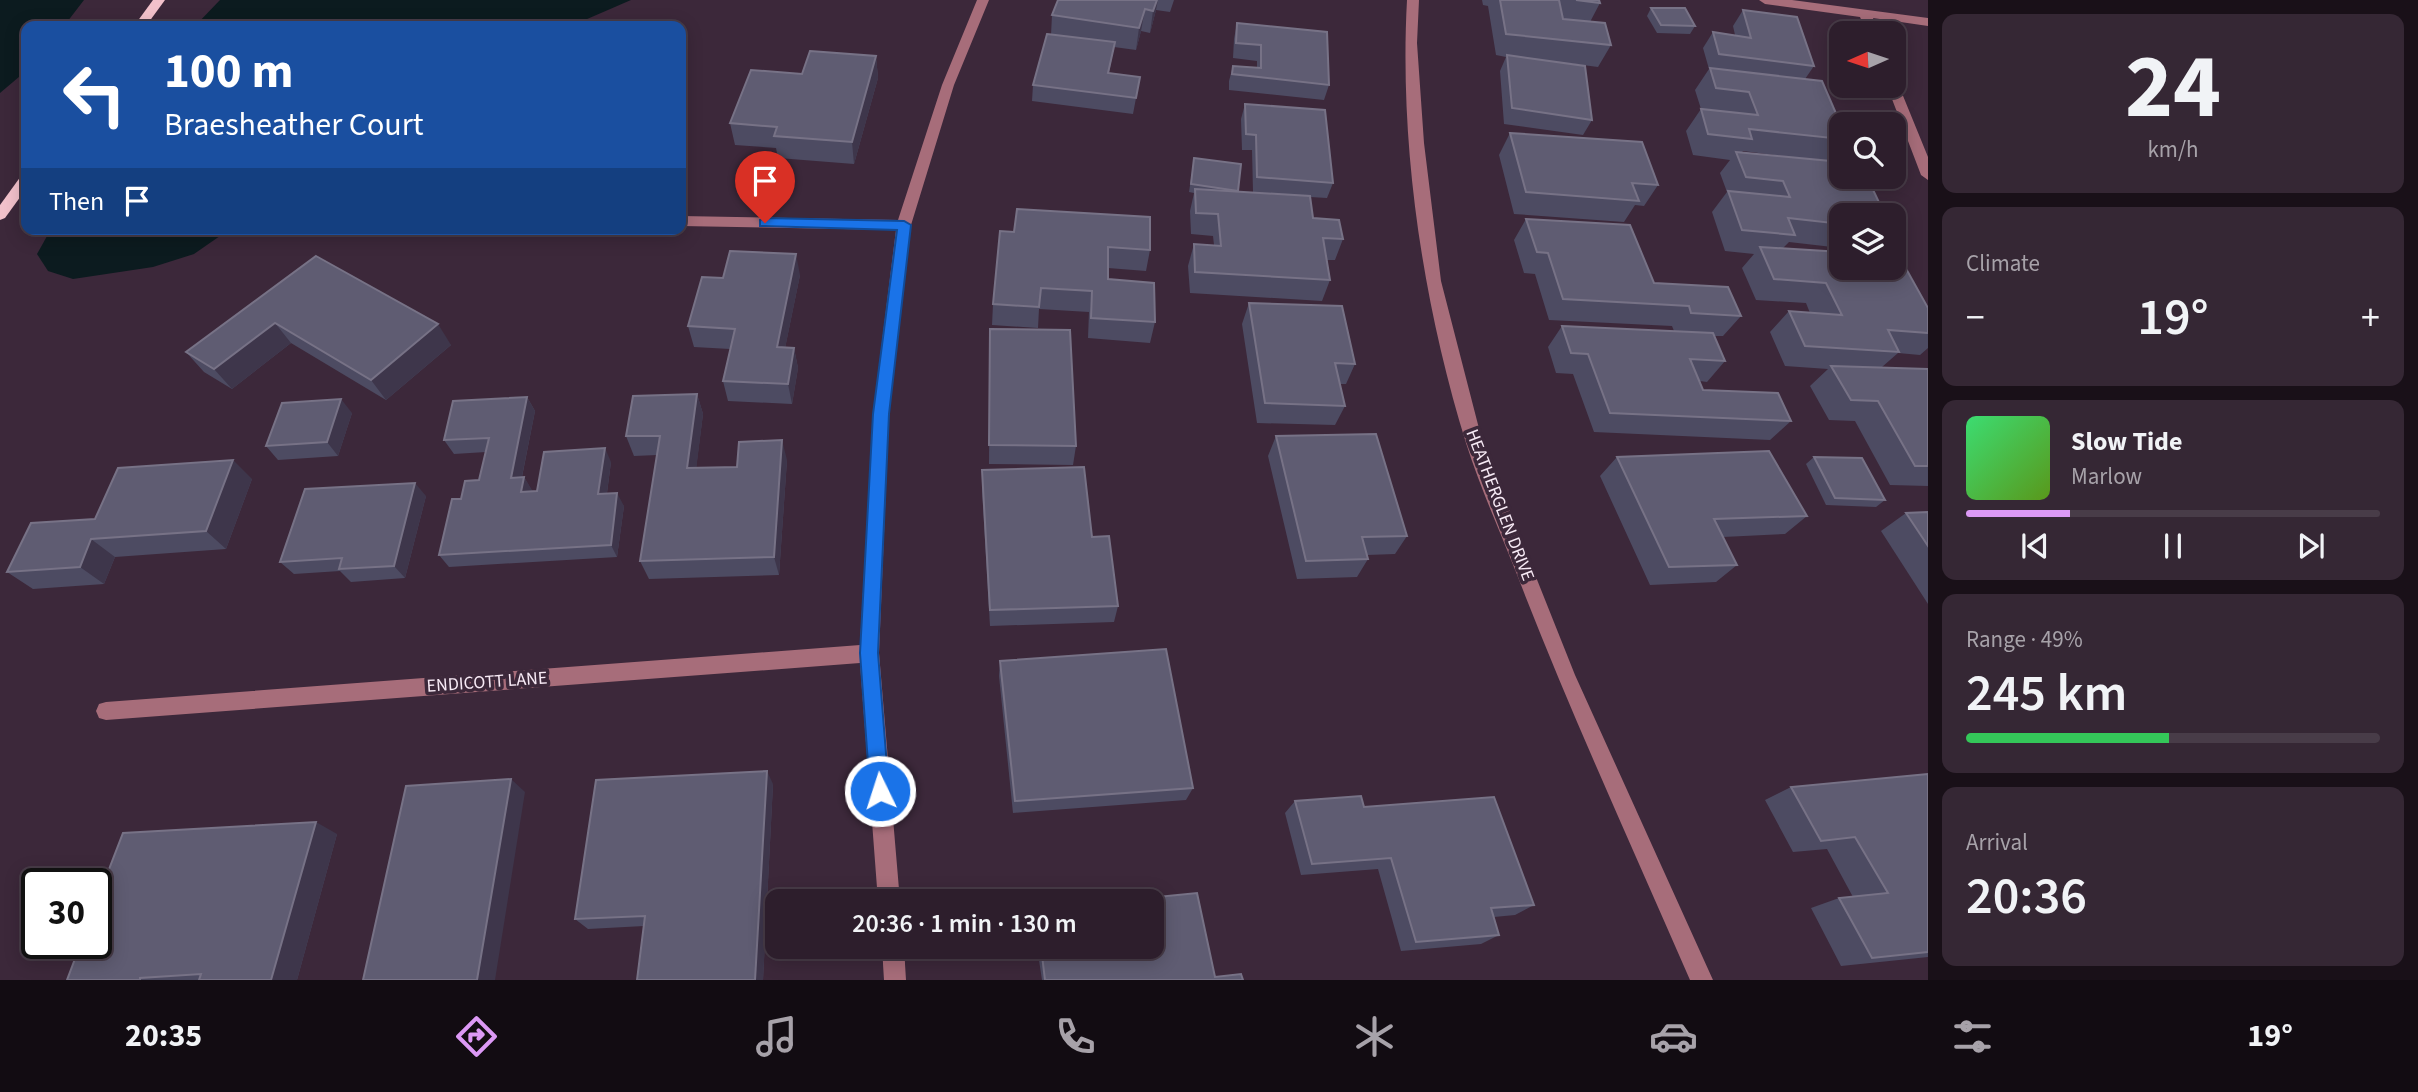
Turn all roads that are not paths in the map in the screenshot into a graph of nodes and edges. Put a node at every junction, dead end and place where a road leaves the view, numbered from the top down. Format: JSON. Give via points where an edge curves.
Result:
{"nodes":[{"id":1,"x":159,"y":0,"type":"edge"},
{"id":2,"x":983,"y":0,"type":"edge"},
{"id":3,"x":1413,"y":0,"type":"edge"},
{"id":4,"x":1765,"y":0,"type":"edge"},
{"id":5,"x":1865,"y":13,"type":"junction"},
{"id":6,"x":144,"y":21,"type":"edge"},
{"id":7,"x":1868,"y":21,"type":"edge"},
{"id":8,"x":1928,"y":22,"type":"edge"},
{"id":9,"x":1898,"y":98,"type":"edge"},
{"id":10,"x":1928,"y":175,"type":"edge"},
{"id":11,"x":21,"y":187,"type":"edge"},
{"id":12,"x":0,"y":215,"type":"edge"},
{"id":13,"x":686,"y":221,"type":"edge"},
{"id":14,"x":904,"y":225,"type":"junction"},
{"id":15,"x":869,"y":653,"type":"junction"},
{"id":16,"x":106,"y":711,"type":"dead end"},
{"id":17,"x":888,"y":889,"type":"edge"},
{"id":18,"x":894,"y":959,"type":"edge"},
{"id":19,"x":895,"y":980,"type":"edge"},
{"id":20,"x":1702,"y":980,"type":"edge"}],
"edges":[{"from":1,"to":6,"type":"main road"},
{"from":2,"to":14,"type":"street","via":[[948,85]]},
{"from":3,"to":20,"type":"street","name":"HEATHERGLEN DRIVE","via":[[1417,143],[1433,281],[1475,444],[1566,676]]},
{"from":4,"to":5,"type":"street"},
{"from":5,"to":7,"type":"street"},
{"from":5,"to":8,"type":"street"},
{"from":9,"to":10,"type":"street"},
{"from":11,"to":12,"type":"main road"},
{"from":13,"to":14,"type":"street"},
{"from":14,"to":15,"type":"street","via":[[881,414]]},
{"from":15,"to":16,"type":"street","name":"ENDICOTT LANE"},
{"from":15,"to":17,"type":"street"},
{"from":18,"to":19,"type":"street"}]}
